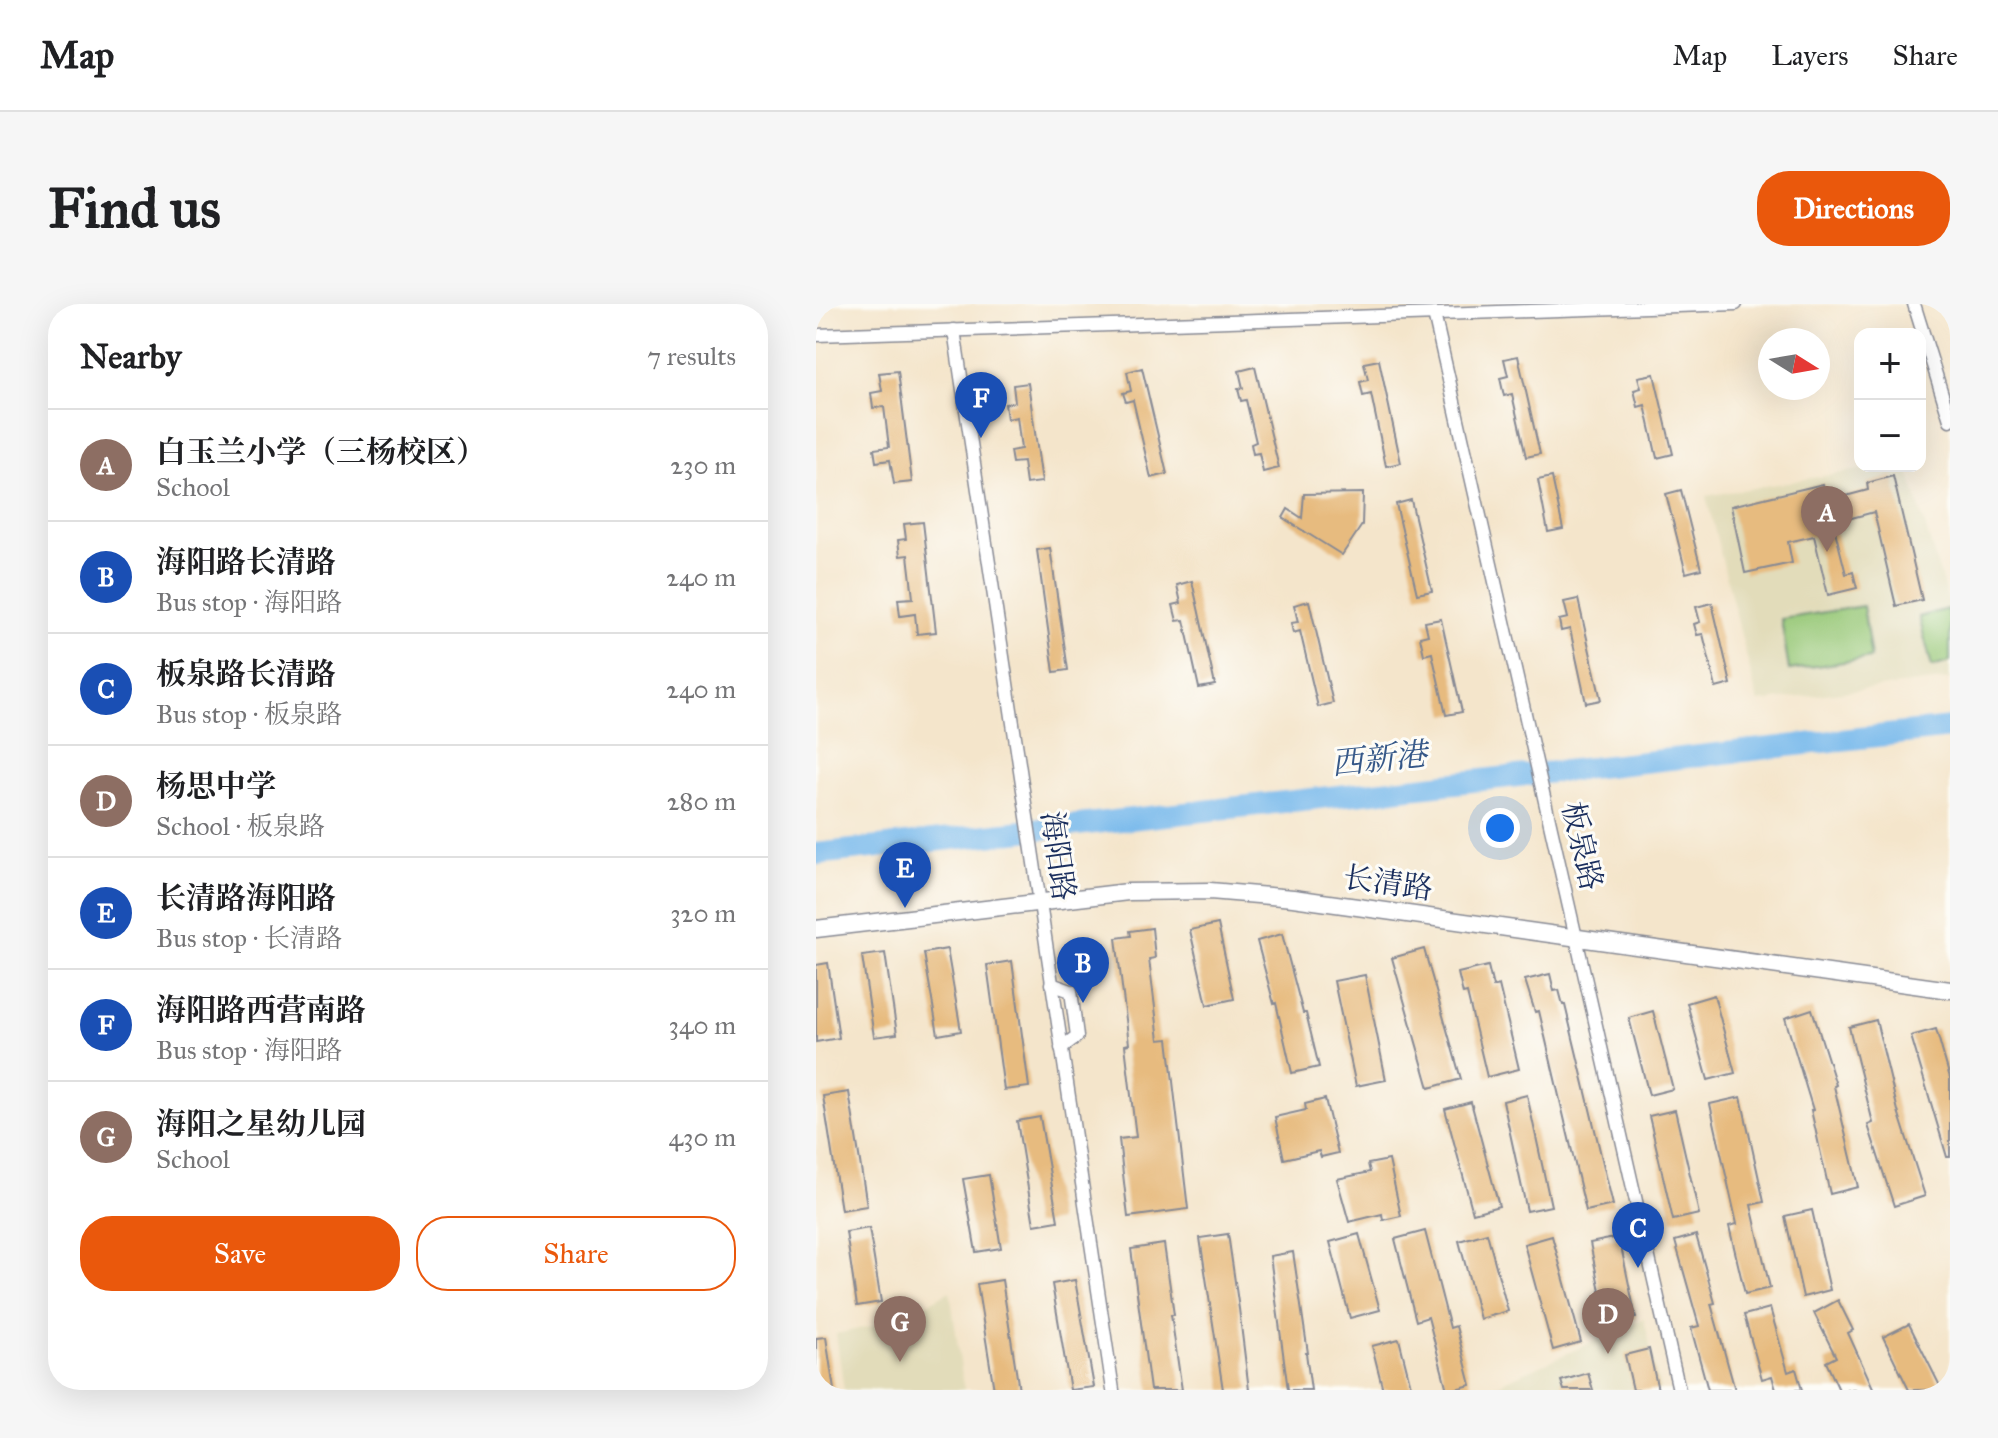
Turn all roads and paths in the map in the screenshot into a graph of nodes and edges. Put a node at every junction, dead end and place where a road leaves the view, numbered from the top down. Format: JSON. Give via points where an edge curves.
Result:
{"nodes":[{"id":1,"x":1736,"y":304,"type":"edge"},
{"id":2,"x":1914,"y":304,"type":"edge"},
{"id":3,"x":1434,"y":314,"type":"junction"},
{"id":4,"x":954,"y":330,"type":"junction"},
{"id":5,"x":816,"y":335,"type":"edge"},
{"id":6,"x":1950,"y":420,"type":"edge"},
{"id":7,"x":1039,"y":902,"type":"junction"},
{"id":8,"x":816,"y":929,"type":"edge"},
{"id":9,"x":1576,"y":937,"type":"junction"},
{"id":10,"x":1051,"y":984,"type":"junction"},
{"id":11,"x":1950,"y":990,"type":"edge"},
{"id":12,"x":1061,"y":1048,"type":"junction"},
{"id":13,"x":1113,"y":1390,"type":"edge"},
{"id":14,"x":1679,"y":1390,"type":"edge"}],
"edges":[{"from":1,"to":3,"type":"street"},
{"from":2,"to":6,"type":"street"},
{"from":3,"to":4,"type":"street"},
{"from":3,"to":9,"type":"street","name":"板泉路"},
{"from":4,"to":5,"type":"street"},
{"from":4,"to":7,"type":"street","name":"海阳路"},
{"from":7,"to":8,"type":"main road","name":"长清路"},
{"from":7,"to":9,"type":"main road","name":"长清路","via":[[1169,891],[1252,893]]},
{"from":7,"to":10,"type":"street","name":"海阳路"},
{"from":9,"to":11,"type":"main road","name":"长清路"},
{"from":9,"to":14,"type":"street","name":"板泉路"},
{"from":10,"to":12,"type":"street","name":"海阳路"},
{"from":10,"to":12,"type":"street","via":[[1071,991],[1077,1036]]},
{"from":12,"to":13,"type":"street","name":"海阳路"}]}
